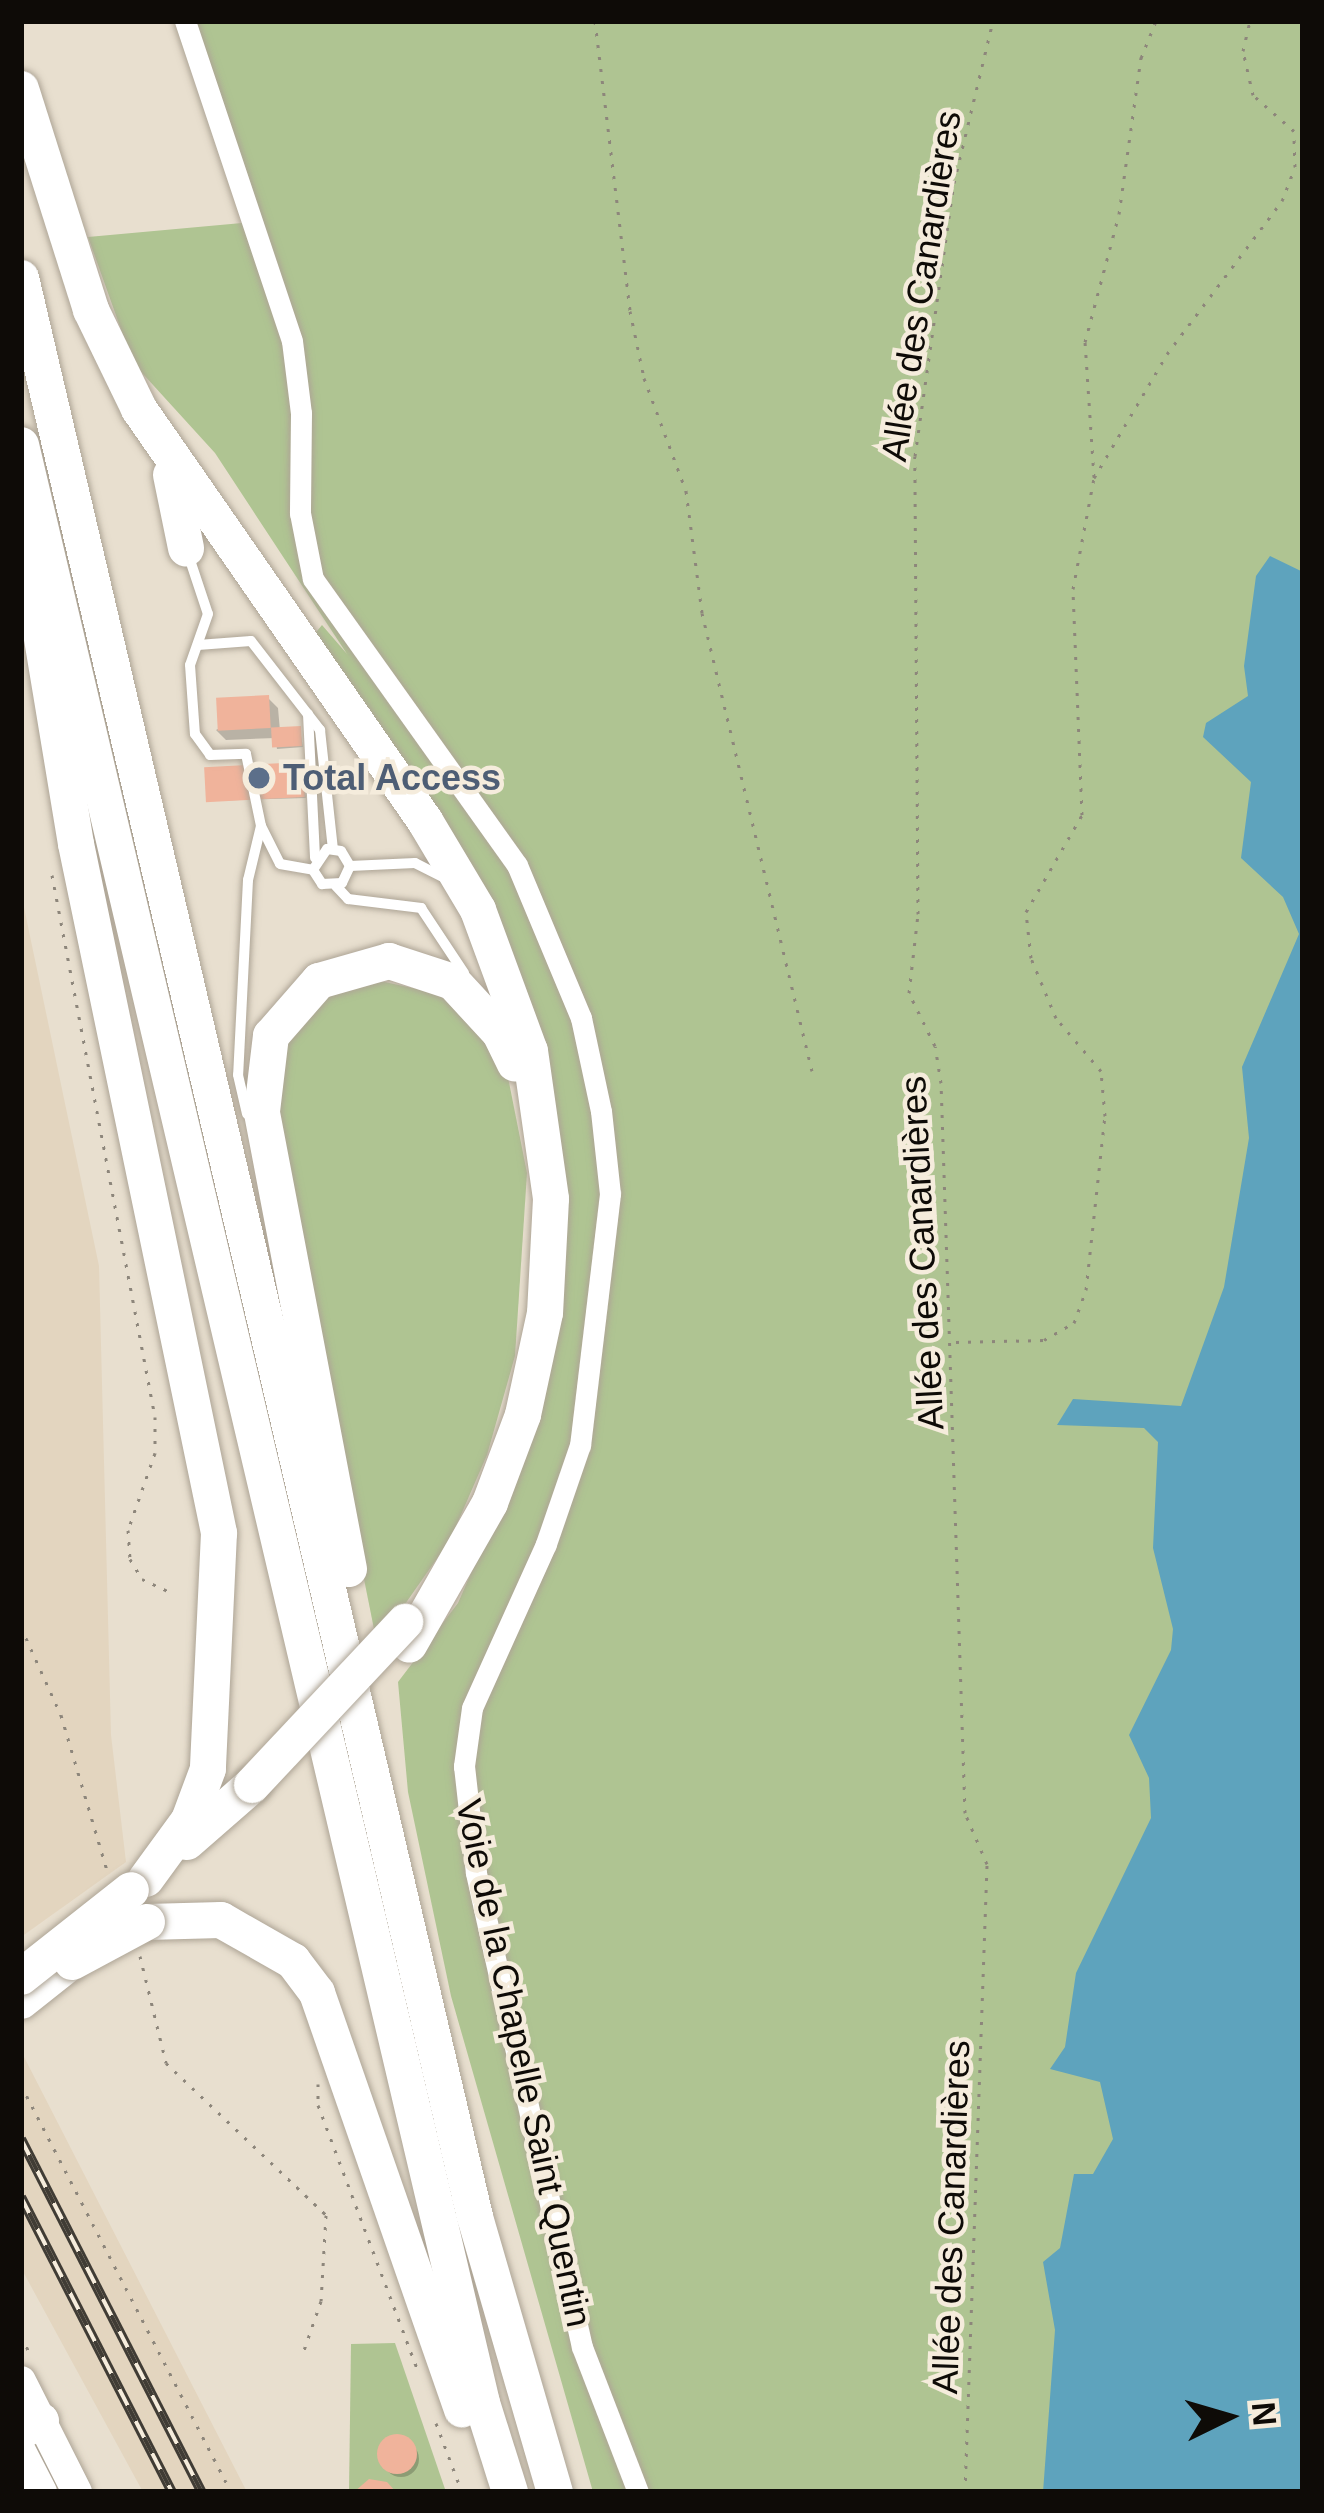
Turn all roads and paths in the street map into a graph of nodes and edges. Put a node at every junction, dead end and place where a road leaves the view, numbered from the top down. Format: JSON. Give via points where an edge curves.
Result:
{"nodes":[{"id":1,"x":185,"y":21,"type":"edge"},
{"id":2,"x":595,"y":21,"type":"edge"},
{"id":3,"x":994,"y":21,"type":"edge"},
{"id":4,"x":1156,"y":21,"type":"edge"},
{"id":5,"x":1250,"y":21,"type":"edge"},
{"id":6,"x":21,"y":89,"type":"edge"},
{"id":7,"x":21,"y":278,"type":"edge"},
{"id":8,"x":21,"y":445,"type":"edge"},
{"id":9,"x":165,"y":450,"type":"junction"},
{"id":10,"x":1094,"y":478,"type":"junction"},
{"id":11,"x":38,"y":517,"type":"junction"},
{"id":12,"x":186,"y":548,"type":"joint"},
{"id":13,"x":198,"y":645,"type":"junction"},
{"id":14,"x":308,"y":711,"type":"junction"},
{"id":15,"x":261,"y":826,"type":"junction"},
{"id":16,"x":333,"y":849,"type":"junction"},
{"id":17,"x":49,"y":853,"type":"dead end"},
{"id":18,"x":314,"y":865,"type":"junction"},
{"id":19,"x":350,"y":866,"type":"junction"},
{"id":20,"x":336,"y":886,"type":"junction"},
{"id":21,"x":478,"y":910,"type":"junction"},
{"id":22,"x":476,"y":1001,"type":"junction"},
{"id":23,"x":812,"y":1071,"type":"dead end"},
{"id":24,"x":291,"y":1265,"type":"junction"},
{"id":25,"x":954,"y":1342,"type":"junction"},
{"id":26,"x":170,"y":1592,"type":"dead end"},
{"id":27,"x":21,"y":1628,"type":"edge"},
{"id":28,"x":407,"y":1634,"type":"junction"},
{"id":29,"x":345,"y":1654,"type":"junction"},
{"id":30,"x":135,"y":1905,"type":"junction"},
{"id":31,"x":21,"y":1977,"type":"edge"},
{"id":32,"x":21,"y":2001,"type":"edge"},
{"id":33,"x":328,"y":2067,"type":"dead end"},
{"id":34,"x":21,"y":2085,"type":"edge"},
{"id":35,"x":303,"y":2353,"type":"dead end"},
{"id":36,"x":21,"y":2381,"type":"edge"},
{"id":37,"x":423,"y":2386,"type":"dead end"},
{"id":38,"x":430,"y":2407,"type":"dead end"},
{"id":39,"x":26,"y":2427,"type":"edge"},
{"id":40,"x":42,"y":2492,"type":"edge"},
{"id":41,"x":77,"y":2492,"type":"edge"},
{"id":42,"x":231,"y":2492,"type":"edge"},
{"id":43,"x":462,"y":2492,"type":"edge"},
{"id":44,"x":491,"y":2492,"type":"edge"},
{"id":45,"x":510,"y":2492,"type":"edge"},
{"id":46,"x":555,"y":2492,"type":"edge"},
{"id":47,"x":638,"y":2492,"type":"edge"},
{"id":48,"x":965,"y":2492,"type":"edge"}],
"edges":[{"from":1,"to":47,"type":"street","name":"Voie de la Chapelle Saint Quentin","via":[[292,341],[302,413],[300,513],[313,579],[517,865],[581,1018],[601,1111],[610,1194],[580,1444],[546,1544],[472,1708],[464,1766],[476,1873],[582,2347]]},
{"from":2,"to":23,"type":"path","via":[[644,379],[686,491],[702,613]]},
{"from":3,"to":25,"type":"path","name":"Allée des Canardières","via":[[954,183],[915,456],[918,914],[909,993],[941,1082]]},
{"from":4,"to":10,"type":"path","via":[[1141,58],[1119,214],[1085,342]]},
{"from":5,"to":10,"type":"path","via":[[1243,51],[1253,95],[1294,131],[1295,167],[1282,201],[1167,353]]},
{"from":6,"to":9,"type":"main road","via":[[91,310]]},
{"from":7,"to":29,"type":"main road"},
{"from":8,"to":11,"type":"main road"},
{"from":9,"to":12,"type":"main road"},
{"from":9,"to":21,"type":"main road","via":[[425,821]]},
{"from":10,"to":25,"type":"path","via":[[1072,589],[1082,815],[1025,912],[1031,958],[1056,1018],[1101,1071],[1105,1116],[1086,1290],[1074,1323],[1044,1340]]},
{"from":11,"to":30,"type":"main road","via":[[23,548],[27,571],[219,1533],[208,1769],[189,1820]]},
{"from":11,"to":45,"type":"main road","via":[[482,2403]]},
{"from":12,"to":13,"type":"lane","via":[[208,614]]},
{"from":13,"to":14,"type":"lane","via":[[251,641]]},
{"from":13,"to":15,"type":"lane","via":[[190,665],[195,734],[210,755],[247,754]]},
{"from":14,"to":16,"type":"lane","via":[[325,746]]},
{"from":14,"to":18,"type":"lane"},
{"from":15,"to":18,"type":"lane","via":[[280,864]]},
{"from":15,"to":24,"type":"lane","via":[[248,880],[238,1075],[264,1192]]},
{"from":16,"to":18,"type":"lane"},
{"from":16,"to":19,"type":"lane"},
{"from":17,"to":26,"type":"path","via":[[155,1418],[155,1453],[128,1529],[130,1559],[142,1580]]},
{"from":18,"to":20,"type":"lane","via":[[322,884]]},
{"from":19,"to":20,"type":"lane"},
{"from":19,"to":21,"type":"lane","via":[[415,862]]},
{"from":20,"to":22,"type":"lane","via":[[348,899],[421,908]]},
{"from":21,"to":28,"type":"main road","via":[[530,1051],[543,1115],[551,1199],[545,1313],[523,1415],[490,1503]]},
{"from":22,"to":24,"type":"main road","via":[[429,969],[388,962],[352,965],[291,1005],[261,1074]]},
{"from":22,"to":28,"type":"main road","via":[[516,1066],[531,1134],[529,1306],[480,1490]]},
{"from":24,"to":29,"type":"main road","via":[[358,1617]]},
{"from":25,"to":48,"type":"path","name":"Allée des Canardières","via":[[965,1813],[987,1864]]},
{"from":27,"to":30,"type":"path"},
{"from":28,"to":30,"type":"main road","bridge":true,"via":[[254,1795]]},
{"from":29,"to":46,"type":"main road","via":[[475,2217]]},
{"from":30,"to":31,"type":"main road","bridge":true},
{"from":30,"to":32,"type":"main road","bridge":true},
{"from":30,"to":35,"type":"path","via":[[166,2063],[326,2215],[321,2300]]},
{"from":30,"to":44,"type":"main road","via":[[221,1920],[293,1961],[317,1993]]},
{"from":33,"to":37,"type":"path","via":[[318,2105]]},
{"from":34,"to":42,"type":"path"},
{"from":36,"to":39,"type":"main road"},
{"from":38,"to":43,"type":"path"},
{"from":39,"to":40,"type":"main road"},
{"from":39,"to":41,"type":"main road"}]}
